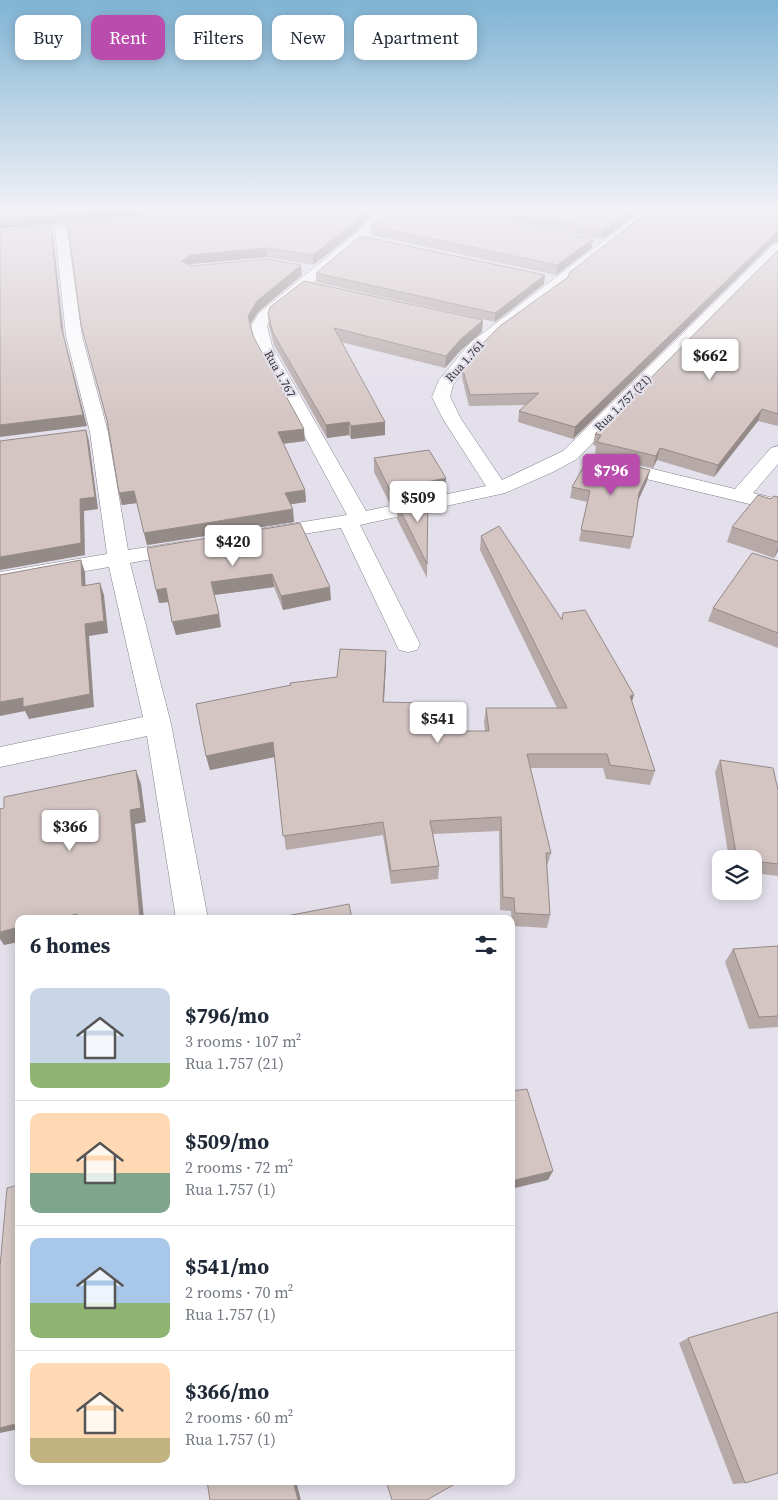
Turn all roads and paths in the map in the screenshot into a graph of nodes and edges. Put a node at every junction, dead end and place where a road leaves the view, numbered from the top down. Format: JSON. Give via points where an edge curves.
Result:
{"nodes":[{"id":1,"x":67,"y":280,"type":"edge"},
{"id":2,"x":308,"y":280,"type":"edge"},
{"id":3,"x":551,"y":280,"type":"edge"},
{"id":4,"x":563,"y":280,"type":"edge"},
{"id":5,"x":747,"y":280,"type":"edge"},
{"id":6,"x":561,"y":282,"type":"junction"},
{"id":7,"x":302,"y":285,"type":"junction"},
{"id":8,"x":322,"y":290,"type":"edge"},
{"id":9,"x":478,"y":325,"type":"edge"},
{"id":10,"x":497,"y":329,"type":"junction"},
{"id":11,"x":99,"y":432,"type":"junction"},
{"id":12,"x":79,"y":435,"type":"edge"},
{"id":13,"x":778,"y":452,"type":"edge"},
{"id":14,"x":585,"y":459,"type":"junction"},
{"id":15,"x":498,"y":489,"type":"junction"},
{"id":16,"x":739,"y":497,"type":"junction"},
{"id":17,"x":778,"y":505,"type":"edge"},
{"id":18,"x":354,"y":520,"type":"junction"},
{"id":19,"x":242,"y":538,"type":"edge"},
{"id":20,"x":204,"y":544,"type":"edge"},
{"id":21,"x":118,"y":558,"type":"junction"},
{"id":22,"x":0,"y":579,"type":"edge"},
{"id":23,"x":408,"y":644,"type":"dead end"},
{"id":24,"x":158,"y":724,"type":"junction"},
{"id":25,"x":0,"y":757,"type":"edge"},
{"id":26,"x":191,"y":915,"type":"edge"}],
"edges":[{"from":1,"to":11,"type":"street","via":[[74,336]]},
{"from":2,"to":7,"type":"street","name":"Rua 1.767"},
{"from":3,"to":6,"type":"street"},
{"from":4,"to":6,"type":"street","name":"Rua 1.761"},
{"from":5,"to":14,"type":"street","name":"Rua 1.757 (21)"},
{"from":6,"to":10,"type":"street","name":"Rua 1.761"},
{"from":7,"to":8,"type":"street"},
{"from":7,"to":18,"type":"street","name":"Rua 1.767","via":[[264,316],[259,326],[264,346]]},
{"from":9,"to":10,"type":"street"},
{"from":10,"to":15,"type":"street","name":"Rua 1.761","via":[[476,346],[445,384],[441,397]]},
{"from":11,"to":12,"type":"street"},
{"from":11,"to":21,"type":"street"},
{"from":13,"to":16,"type":"street"},
{"from":14,"to":15,"type":"street","name":"Rua 1.757 (21)","via":[[546,468]]},
{"from":14,"to":16,"type":"street"},
{"from":15,"to":18,"type":"street","name":"Rua 1.757 (21)"},
{"from":16,"to":17,"type":"street"},
{"from":18,"to":19,"type":"street","name":"Rua 1.757 (21)"},
{"from":18,"to":23,"type":"street","name":"Rua 1.767"},
{"from":20,"to":21,"type":"street"},
{"from":21,"to":22,"type":"street"},
{"from":21,"to":24,"type":"street"},
{"from":24,"to":25,"type":"street"},
{"from":24,"to":26,"type":"street"}]}
